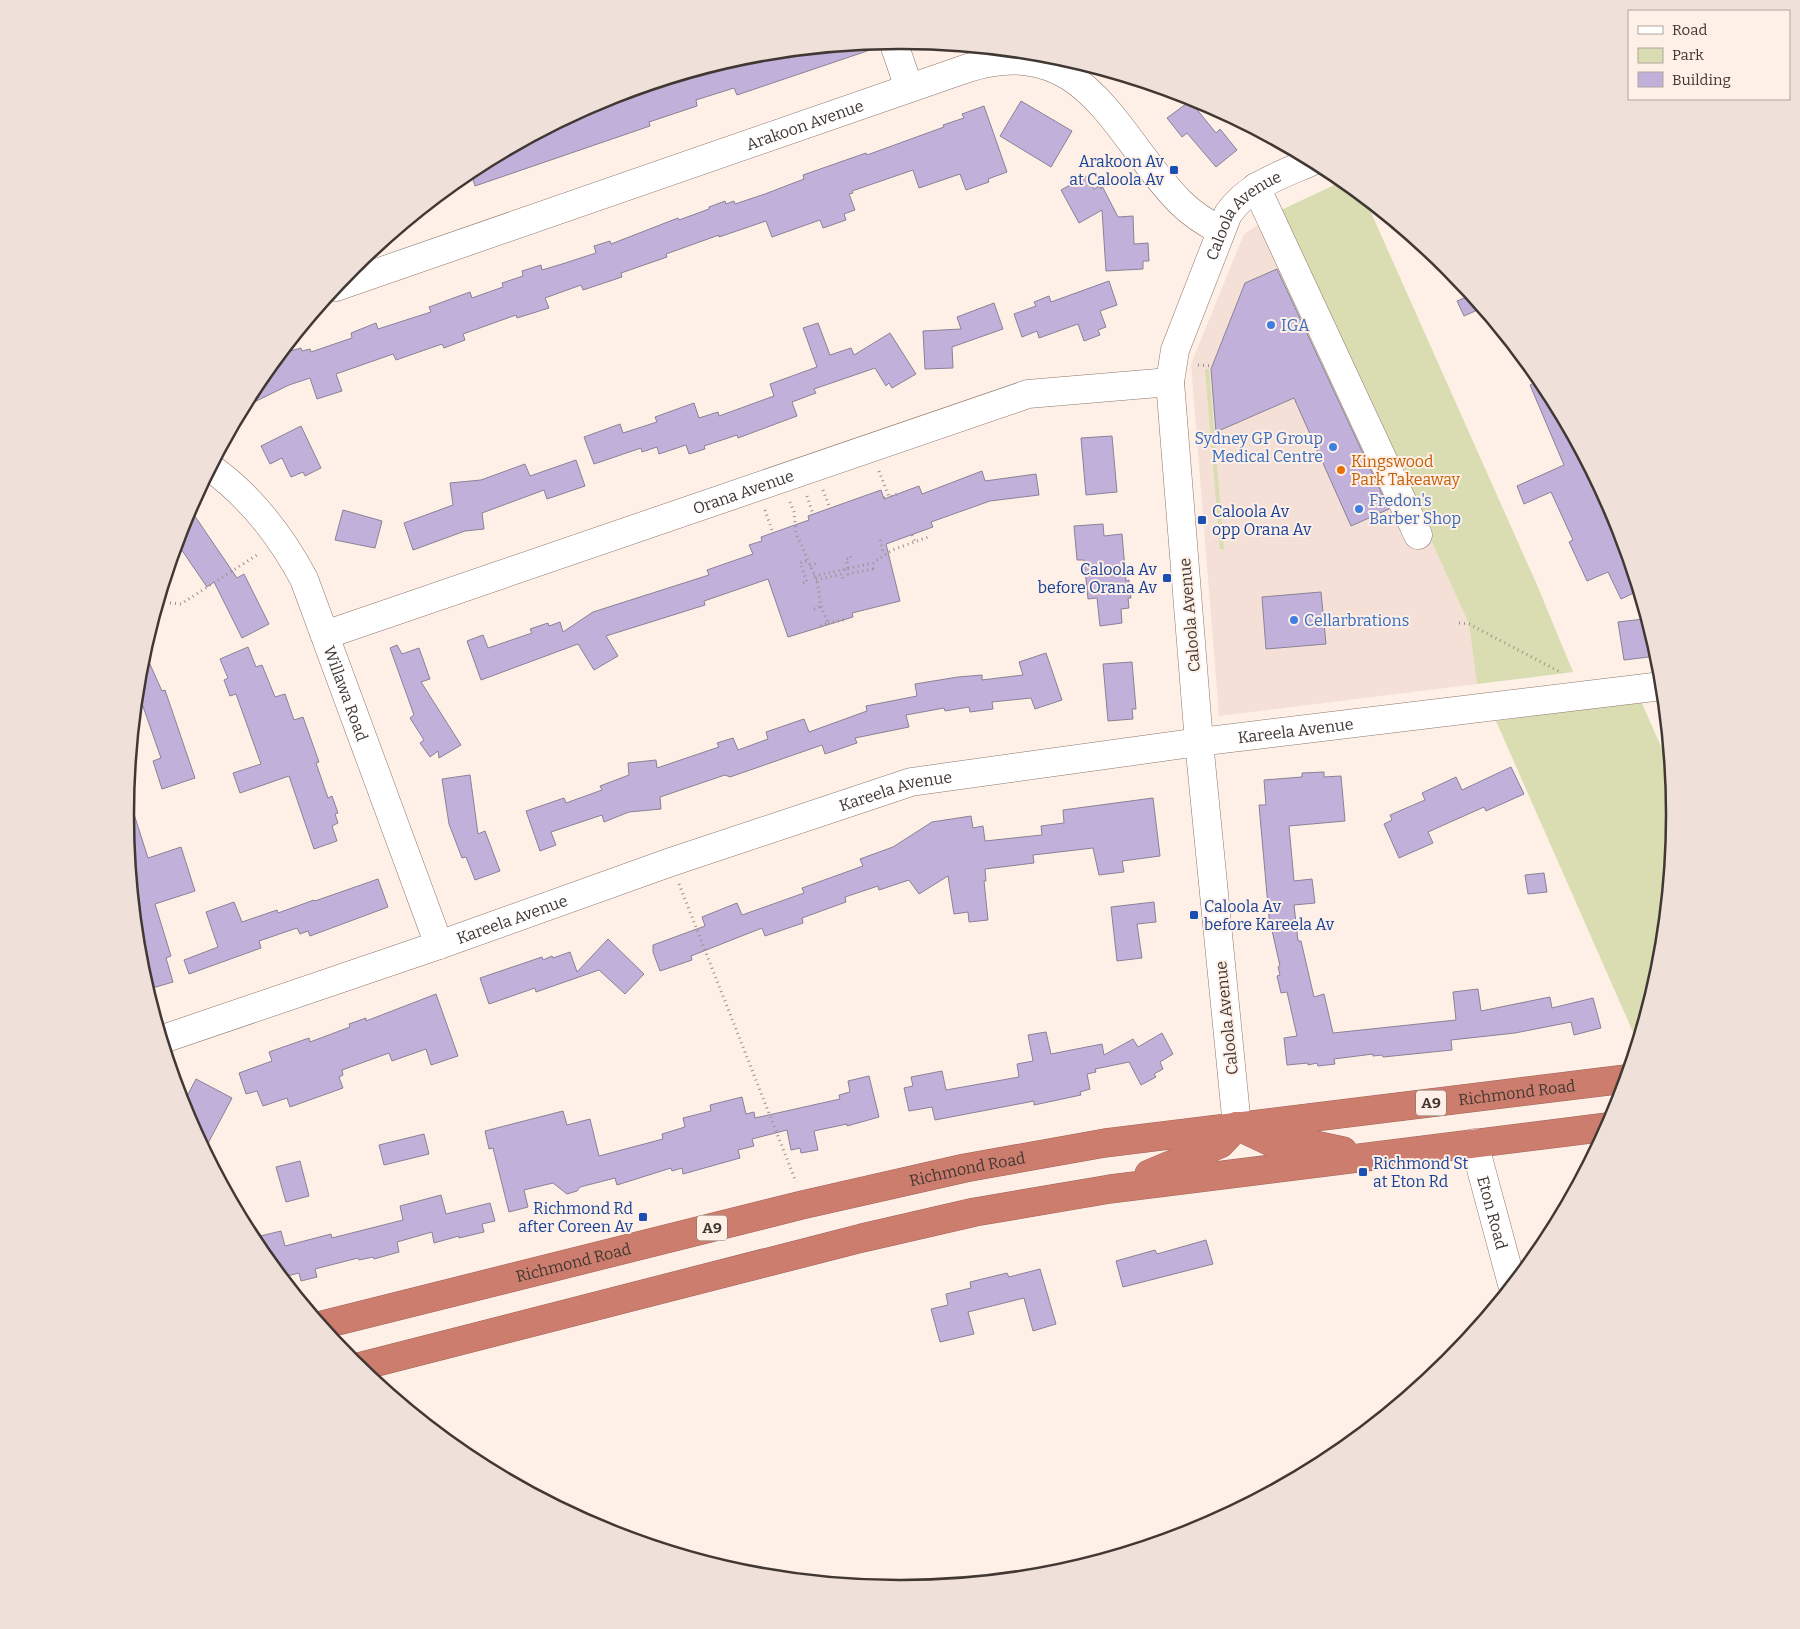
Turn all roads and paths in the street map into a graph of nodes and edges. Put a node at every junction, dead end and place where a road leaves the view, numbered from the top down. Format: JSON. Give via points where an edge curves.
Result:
{"nodes":[{"id":1,"x":896,"y":49,"type":"edge"},
{"id":2,"x":909,"y":88,"type":"junction"},
{"id":3,"x":1305,"y":165,"type":"edge"},
{"id":4,"x":1256,"y":187,"type":"junction"},
{"id":5,"x":1220,"y":231,"type":"junction"},
{"id":6,"x":351,"y":282,"type":"edge"},
{"id":7,"x":1197,"y":365,"type":"dead end"},
{"id":8,"x":1212,"y":366,"type":"dead end"},
{"id":9,"x":1170,"y":382,"type":"junction"},
{"id":10,"x":877,"y":466,"type":"dead end"},
{"id":11,"x":215,"y":472,"type":"edge"},
{"id":12,"x":821,"y":485,"type":"dead end"},
{"id":13,"x":805,"y":490,"type":"dead end"},
{"id":14,"x":900,"y":493,"type":"dead end"},
{"id":15,"x":788,"y":496,"type":"dead end"},
{"id":16,"x":889,"y":497,"type":"junction"},
{"id":17,"x":884,"y":498,"type":"dead end"},
{"id":18,"x":763,"y":505,"type":"dead end"},
{"id":19,"x":830,"y":509,"type":"dead end"},
{"id":20,"x":813,"y":514,"type":"dead end"},
{"id":21,"x":772,"y":530,"type":"dead end"},
{"id":22,"x":912,"y":535,"type":"dead end"},
{"id":23,"x":1418,"y":535,"type":"dead end"},
{"id":24,"x":931,"y":536,"type":"dead end"},
{"id":25,"x":880,"y":540,"type":"dead end"},
{"id":26,"x":915,"y":542,"type":"junction"},
{"id":27,"x":262,"y":552,"type":"dead end"},
{"id":28,"x":884,"y":554,"type":"junction"},
{"id":29,"x":850,"y":555,"type":"dead end"},
{"id":30,"x":807,"y":561,"type":"junction"},
{"id":31,"x":817,"y":561,"type":"dead end"},
{"id":32,"x":810,"y":566,"type":"junction"},
{"id":33,"x":847,"y":569,"type":"junction"},
{"id":34,"x":874,"y":573,"type":"dead end"},
{"id":35,"x":814,"y":576,"type":"junction"},
{"id":36,"x":843,"y":579,"type":"dead end"},
{"id":37,"x":816,"y":580,"type":"junction"},
{"id":38,"x":803,"y":583,"type":"dead end"},
{"id":39,"x":170,"y":603,"type":"dead end"},
{"id":40,"x":821,"y":606,"type":"junction"},
{"id":41,"x":814,"y":609,"type":"dead end"},
{"id":42,"x":847,"y":619,"type":"dead end"},
{"id":43,"x":1459,"y":622,"type":"dead end"},
{"id":44,"x":828,"y":623,"type":"junction"},
{"id":45,"x":820,"y":626,"type":"dead end"},
{"id":46,"x":325,"y":635,"type":"junction"},
{"id":47,"x":1568,"y":679,"type":"dead end"},
{"id":48,"x":1655,"y":687,"type":"edge"},
{"id":49,"x":1199,"y":742,"type":"junction"},
{"id":50,"x":670,"y":862,"type":"junction"},
{"id":51,"x":439,"y":945,"type":"junction"},
{"id":52,"x":168,"y":1037,"type":"edge"},
{"id":53,"x":1618,"y":1080,"type":"edge"},
{"id":54,"x":1237,"y":1126,"type":"junction"},
{"id":55,"x":1598,"y":1128,"type":"edge"},
{"id":56,"x":1474,"y":1143,"type":"junction"},
{"id":57,"x":1372,"y":1156,"type":"junction"},
{"id":58,"x":796,"y":1182,"type":"dead end"},
{"id":59,"x":1110,"y":1189,"type":"junction"},
{"id":60,"x":1510,"y":1278,"type":"edge"},
{"id":61,"x":328,"y":1323,"type":"edge"},
{"id":62,"x":367,"y":1364,"type":"edge"}],
"edges":[{"from":1,"to":2,"type":"street"},
{"from":2,"to":5,"type":"street","name":"Arakoon Avenue","via":[[995,60],[1030,62],[1064,73],[1086,87],[1180,201]]},
{"from":2,"to":6,"type":"street","name":"Arakoon Avenue"},
{"from":3,"to":4,"type":"street","name":"Caloola Avenue"},
{"from":4,"to":5,"type":"street","name":"Caloola Avenue","via":[[1236,202]]},
{"from":4,"to":23,"type":"street"},
{"from":5,"to":9,"type":"street","name":"Caloola Avenue","via":[[1175,350]]},
{"from":7,"to":8,"type":"path"},
{"from":9,"to":46,"type":"street","name":"Orana Avenue","via":[[1028,394]]},
{"from":9,"to":49,"type":"street","name":"Caloola Avenue"},
{"from":10,"to":16,"type":"path"},
{"from":11,"to":46,"type":"street","name":"Willawa Road","via":[[261,514],[292,555]]},
{"from":12,"to":19,"type":"path"},
{"from":13,"to":20,"type":"path"},
{"from":14,"to":16,"type":"path"},
{"from":15,"to":30,"type":"path","via":[[796,533]]},
{"from":16,"to":17,"type":"path"},
{"from":18,"to":21,"type":"path"},
{"from":22,"to":26,"type":"path"},
{"from":24,"to":26,"type":"path"},
{"from":25,"to":28,"type":"path"},
{"from":26,"to":28,"type":"path"},
{"from":27,"to":39,"type":"path","via":[[181,604]]},
{"from":28,"to":33,"type":"path","via":[[873,563]]},
{"from":29,"to":33,"type":"path","via":[[846,559]]},
{"from":30,"to":32,"type":"path"},
{"from":30,"to":38,"type":"path","via":[[800,563],[807,582]]},
{"from":31,"to":32,"type":"path"},
{"from":32,"to":35,"type":"path"},
{"from":33,"to":34,"type":"path","via":[[848,574],[873,569]]},
{"from":33,"to":35,"type":"path"},
{"from":35,"to":37,"type":"path"},
{"from":36,"to":37,"type":"path","via":[[842,574]]},
{"from":37,"to":40,"type":"path"},
{"from":40,"to":41,"type":"path"},
{"from":40,"to":44,"type":"path"},
{"from":42,"to":44,"type":"path"},
{"from":43,"to":47,"type":"path","via":[[1469,624]]},
{"from":44,"to":45,"type":"path"},
{"from":46,"to":51,"type":"street","name":"Willawa Road"},
{"from":48,"to":49,"type":"street","name":"Kareela Avenue"},
{"from":49,"to":50,"type":"street","name":"Kareela Avenue","via":[[911,782]]},
{"from":49,"to":54,"type":"street","name":"Caloola Avenue"},
{"from":50,"to":51,"type":"street","name":"Kareela Avenue"},
{"from":50,"to":58,"type":"path"},
{"from":51,"to":52,"type":"street","name":"Kareela Avenue"},
{"from":53,"to":54,"type":"highway","name":"Richmond Road","number":"A9"},
{"from":54,"to":57,"type":"highway","via":[[1273,1143],[1315,1145]]},
{"from":54,"to":59,"type":"highway","via":[[1220,1144]]},
{"from":54,"to":61,"type":"highway","name":"Richmond Road","number":"A9","via":[[1105,1143],[964,1168],[802,1205]]},
{"from":55,"to":56,"type":"highway"},
{"from":56,"to":57,"type":"highway"},
{"from":56,"to":60,"type":"street","name":"Eton Road"},
{"from":57,"to":59,"type":"highway"},
{"from":59,"to":62,"type":"highway","via":[[974,1212],[871,1235]]}]}
